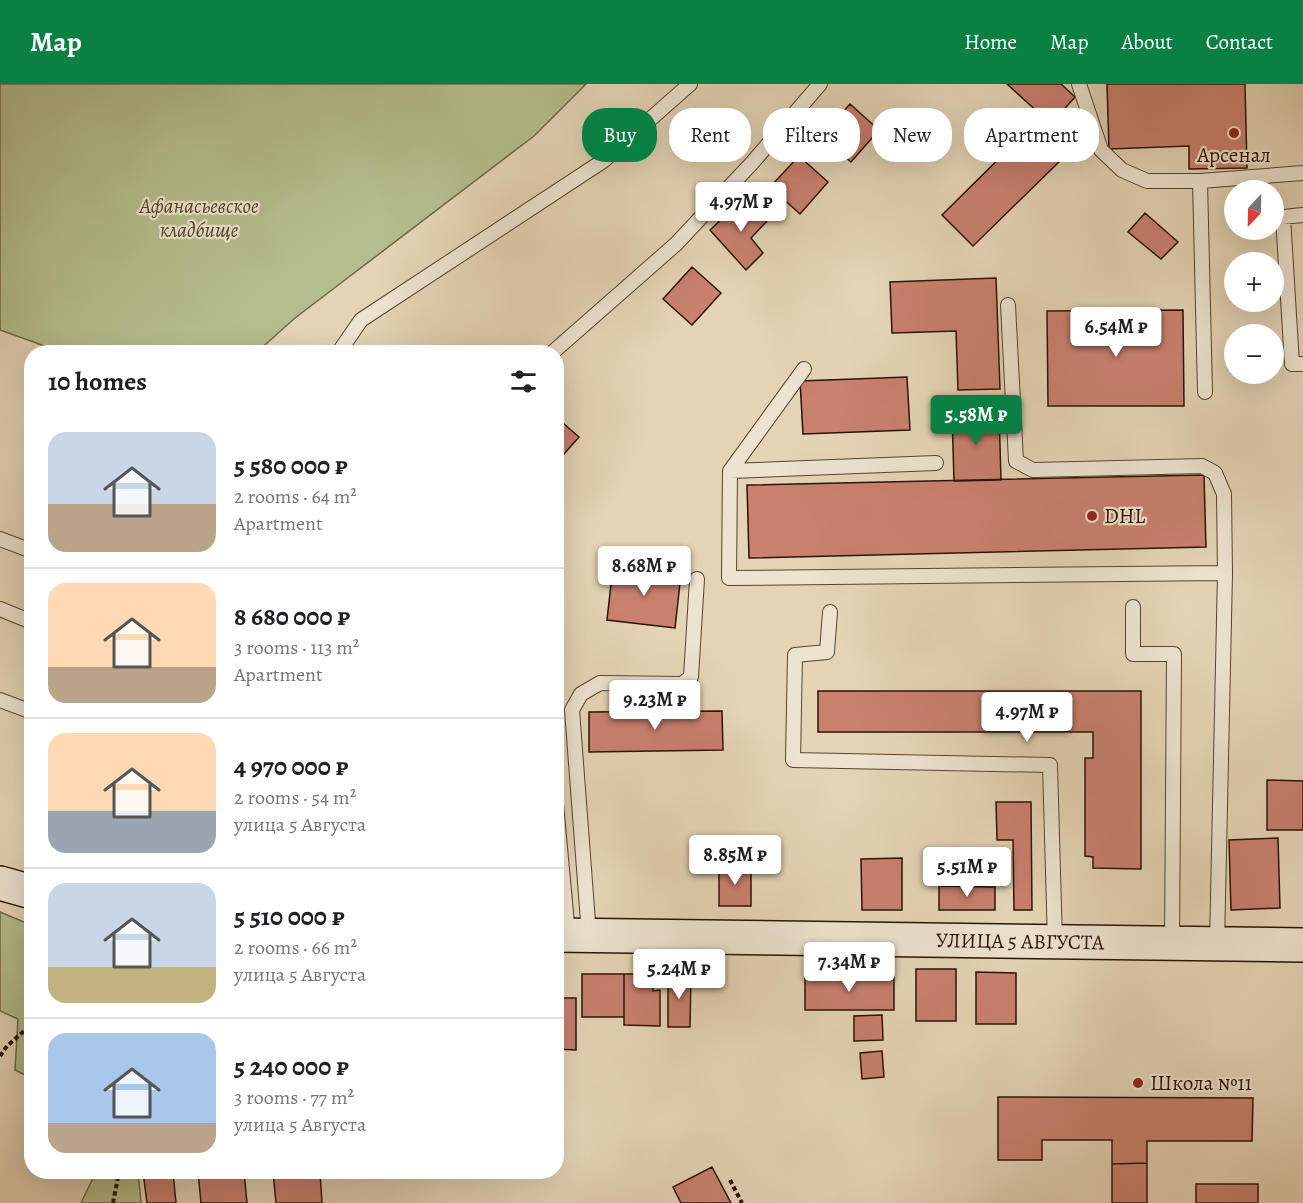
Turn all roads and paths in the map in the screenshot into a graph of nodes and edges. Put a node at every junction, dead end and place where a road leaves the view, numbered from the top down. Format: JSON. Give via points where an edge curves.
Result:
{"nodes":[{"id":1,"x":690,"y":84,"type":"edge"},
{"id":2,"x":820,"y":84,"type":"edge"},
{"id":3,"x":1079,"y":84,"type":"edge"},
{"id":4,"x":1303,"y":173,"type":"edge"},
{"id":5,"x":1200,"y":181,"type":"junction"},
{"id":6,"x":1303,"y":215,"type":"edge"},
{"id":7,"x":1008,"y":305,"type":"dead end"},
{"id":8,"x":344,"y":345,"type":"edge"},
{"id":9,"x":561,"y":345,"type":"edge"},
{"id":10,"x":1303,"y":364,"type":"edge"},
{"id":11,"x":804,"y":369,"type":"dead end"},
{"id":12,"x":1205,"y":392,"type":"dead end"},
{"id":13,"x":936,"y":463,"type":"dead end"},
{"id":14,"x":730,"y":471,"type":"junction"},
{"id":15,"x":0,"y":539,"type":"edge"},
{"id":16,"x":24,"y":548,"type":"edge"},
{"id":17,"x":1225,"y":573,"type":"junction"},
{"id":18,"x":697,"y":579,"type":"dead end"},
{"id":19,"x":1133,"y":607,"type":"dead end"},
{"id":20,"x":0,"y":609,"type":"edge"},
{"id":21,"x":830,"y":612,"type":"dead end"},
{"id":22,"x":24,"y":619,"type":"edge"},
{"id":23,"x":0,"y":700,"type":"edge"},
{"id":24,"x":24,"y":709,"type":"edge"},
{"id":25,"x":564,"y":874,"type":"edge"},
{"id":26,"x":0,"y":883,"type":"edge"},
{"id":27,"x":24,"y":890,"type":"edge"},
{"id":28,"x":571,"y":935,"type":"edge"},
{"id":29,"x":1055,"y":943,"type":"junction"},
{"id":30,"x":1172,"y":944,"type":"junction"},
{"id":31,"x":1217,"y":944,"type":"junction"},
{"id":32,"x":1303,"y":945,"type":"edge"},
{"id":33,"x":24,"y":1031,"type":"edge"},
{"id":34,"x":0,"y":1056,"type":"edge"},
{"id":35,"x":118,"y":1179,"type":"edge"},
{"id":36,"x":730,"y":1180,"type":"dead end"},
{"id":37,"x":113,"y":1203,"type":"edge"},
{"id":38,"x":742,"y":1203,"type":"edge"}],
"edges":[{"from":1,"to":8,"type":"lane","via":[[603,161],[361,320]]},
{"from":2,"to":9,"type":"lane","via":[[676,244]]},
{"from":3,"to":5,"type":"lane","via":[[1101,150],[1122,170],[1147,181]]},
{"from":4,"to":5,"type":"lane"},
{"from":5,"to":12,"type":"lane"},
{"from":6,"to":10,"type":"lane","via":[[1283,217],[1292,364]]},
{"from":7,"to":17,"type":"lane","via":[[1016,461],[1033,470],[1202,466],[1215,473],[1224,494]]},
{"from":11,"to":14,"type":"lane"},
{"from":13,"to":14,"type":"lane"},
{"from":14,"to":17,"type":"lane","via":[[729,578]]},
{"from":15,"to":16,"type":"lane"},
{"from":17,"to":31,"type":"lane"},
{"from":18,"to":28,"type":"lane","via":[[691,677],[682,684],[600,683],[580,694],[572,710]]},
{"from":19,"to":30,"type":"lane","via":[[1133,654],[1174,654]]},
{"from":20,"to":22,"type":"lane"},
{"from":21,"to":29,"type":"lane","via":[[827,652],[795,655],[794,760],[1050,765]]},
{"from":23,"to":24,"type":"lane"},
{"from":25,"to":28,"type":"lane"},
{"from":26,"to":27,"type":"main road"},
{"from":28,"to":29,"type":"main road","name":"УЛИЦА 5 АВГУСТА"},
{"from":29,"to":30,"type":"main road","name":"УЛИЦА 5 АВГУСТА"},
{"from":30,"to":31,"type":"main road","name":"УЛИЦА 5 АВГУСТА"},
{"from":31,"to":32,"type":"main road","name":"УЛИЦА 5 АВГУСТА"},
{"from":33,"to":34,"type":"path"},
{"from":35,"to":37,"type":"path"},
{"from":36,"to":38,"type":"path"}]}
